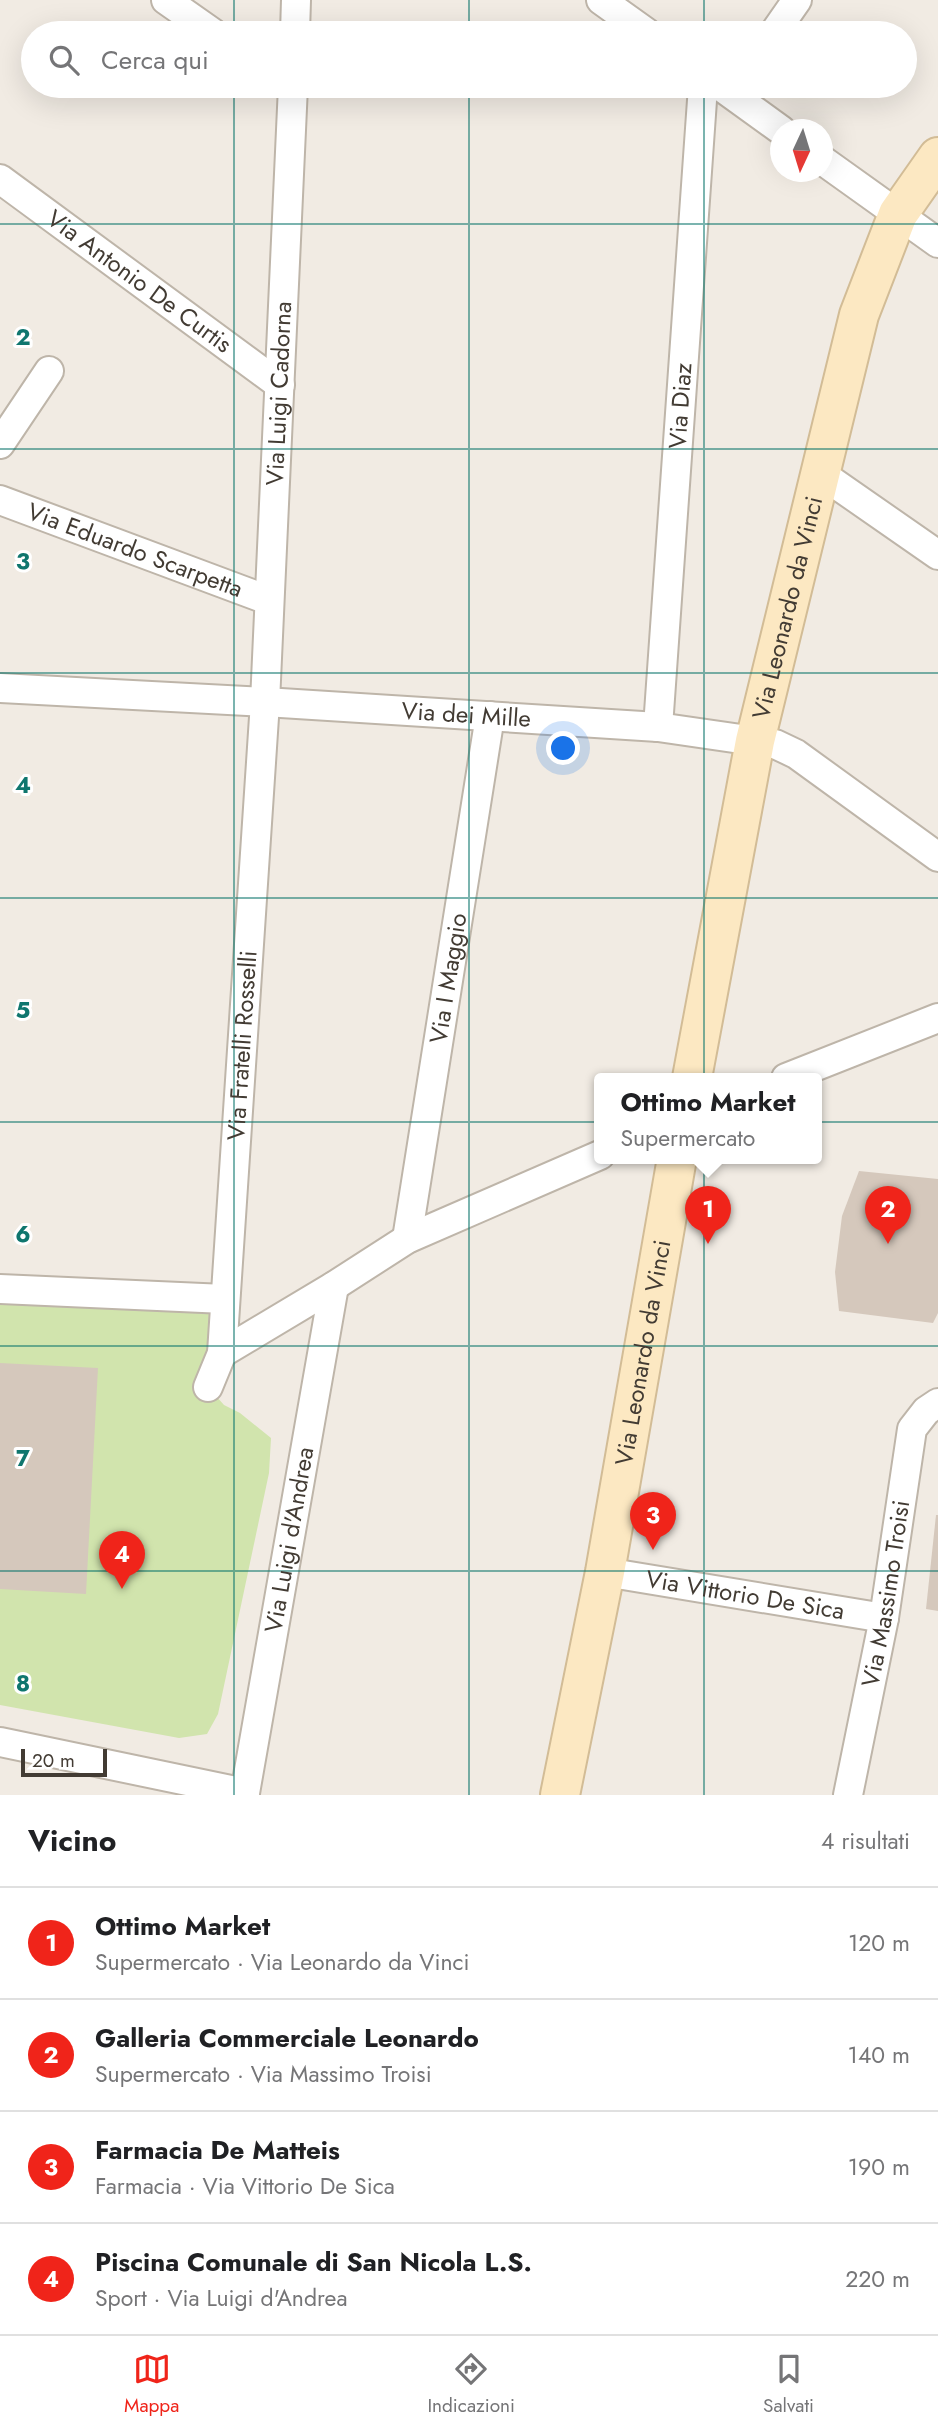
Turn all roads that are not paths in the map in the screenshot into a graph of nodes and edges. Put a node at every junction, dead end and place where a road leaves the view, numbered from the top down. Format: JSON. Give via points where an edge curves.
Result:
{"nodes":[{"id":1,"x":166,"y":0,"type":"edge"},
{"id":2,"x":296,"y":0,"type":"edge"},
{"id":3,"x":601,"y":0,"type":"edge"},
{"id":4,"x":797,"y":0,"type":"edge"},
{"id":5,"x":196,"y":21,"type":"edge"},
{"id":6,"x":295,"y":21,"type":"edge"},
{"id":7,"x":630,"y":21,"type":"edge"},
{"id":8,"x":782,"y":21,"type":"edge"},
{"id":9,"x":290,"y":98,"type":"edge"},
{"id":10,"x":702,"y":98,"type":"edge"},
{"id":11,"x":742,"y":98,"type":"edge"},
{"id":12,"x":770,"y":121,"type":"edge"},
{"id":13,"x":938,"y":157,"type":"edge"},
{"id":14,"x":833,"y":167,"type":"edge"},
{"id":15,"x":0,"y":179,"type":"edge"},
{"id":16,"x":898,"y":214,"type":"junction"},
{"id":17,"x":938,"y":243,"type":"edge"},
{"id":18,"x":49,"y":371,"type":"dead end"},
{"id":19,"x":280,"y":385,"type":"junction"},
{"id":20,"x":0,"y":444,"type":"edge"},
{"id":21,"x":820,"y":473,"type":"junction"},
{"id":22,"x":0,"y":500,"type":"edge"},
{"id":23,"x":938,"y":555,"type":"edge"},
{"id":24,"x":268,"y":600,"type":"junction"},
{"id":25,"x":0,"y":688,"type":"edge"},
{"id":26,"x":265,"y":702,"type":"junction"},
{"id":27,"x":489,"y":716,"type":"junction"},
{"id":28,"x":658,"y":727,"type":"junction"},
{"id":29,"x":755,"y":741,"type":"junction"},
{"id":30,"x":938,"y":857,"type":"edge"},
{"id":31,"x":938,"y":1018,"type":"edge"},
{"id":32,"x":693,"y":1073,"type":"edge"},
{"id":33,"x":799,"y":1073,"type":"edge"},
{"id":34,"x":594,"y":1158,"type":"edge"},
{"id":35,"x":676,"y":1164,"type":"edge"},
{"id":36,"x":407,"y":1238,"type":"junction"},
{"id":37,"x":334,"y":1286,"type":"junction"},
{"id":38,"x":0,"y":1289,"type":"edge"},
{"id":39,"x":225,"y":1299,"type":"junction"},
{"id":40,"x":222,"y":1353,"type":"junction"},
{"id":41,"x":208,"y":1387,"type":"dead end"},
{"id":42,"x":938,"y":1403,"type":"edge"},
{"id":43,"x":605,"y":1572,"type":"junction"},
{"id":44,"x":884,"y":1618,"type":"junction"},
{"id":45,"x":0,"y":1742,"type":"edge"},
{"id":46,"x":245,"y":1794,"type":"edge"},
{"id":47,"x":560,"y":1795,"type":"edge"},
{"id":48,"x":848,"y":1795,"type":"edge"}],
"edges":[{"from":1,"to":5,"type":"street"},
{"from":2,"to":6,"type":"street"},
{"from":3,"to":7,"type":"street"},
{"from":4,"to":8,"type":"street"},
{"from":9,"to":19,"type":"street","name":"Via Luigi Cadorna"},
{"from":10,"to":28,"type":"street","name":"Via Diaz"},
{"from":11,"to":12,"type":"street"},
{"from":13,"to":16,"type":"street","name":"Via Leonardo da Vinci"},
{"from":14,"to":16,"type":"street"},
{"from":15,"to":19,"type":"street","name":"Via Antonio De Curtis"},
{"from":16,"to":17,"type":"street"},
{"from":16,"to":21,"type":"street","name":"Via Leonardo da Vinci","via":[[859,315]]},
{"from":18,"to":20,"type":"street"},
{"from":19,"to":24,"type":"street","name":"Via Luigi Cadorna"},
{"from":21,"to":23,"type":"street"},
{"from":21,"to":29,"type":"street","name":"Via Leonardo da Vinci"},
{"from":22,"to":24,"type":"street","name":"Via Eduardo Scarpetta"},
{"from":24,"to":26,"type":"street","name":"Via Luigi Cadorna"},
{"from":25,"to":26,"type":"street","name":"Via dei Mille"},
{"from":26,"to":27,"type":"street","name":"Via dei Mille"},
{"from":26,"to":39,"type":"street","name":"Via Fratelli Rosselli"},
{"from":27,"to":28,"type":"street","name":"Via dei Mille"},
{"from":27,"to":36,"type":"street","name":"Via I Maggio"},
{"from":28,"to":29,"type":"street","name":"Via dei Mille"},
{"from":29,"to":30,"type":"street","name":"Via dei Mille","via":[[796,754]]},
{"from":29,"to":32,"type":"street","name":"Via Leonardo da Vinci"},
{"from":31,"to":33,"type":"street"},
{"from":34,"to":36,"type":"street"},
{"from":35,"to":43,"type":"street","name":"Via Leonardo da Vinci"},
{"from":36,"to":37,"type":"street"},
{"from":37,"to":40,"type":"street"},
{"from":37,"to":46,"type":"street","name":"Via Luigi d'Andrea"},
{"from":38,"to":39,"type":"street"},
{"from":39,"to":40,"type":"street","name":"Via Fratelli Rosselli"},
{"from":40,"to":41,"type":"street","name":"Via Fratelli Rosselli"},
{"from":42,"to":44,"type":"street","name":"Via Massimo Troisi","via":[[912,1429]]},
{"from":43,"to":44,"type":"street","name":"Via Vittorio De Sica"},
{"from":43,"to":47,"type":"street","name":"Via Leonardo da Vinci"},
{"from":44,"to":48,"type":"street","name":"Via Massimo Troisi"},
{"from":45,"to":46,"type":"street"}]}
